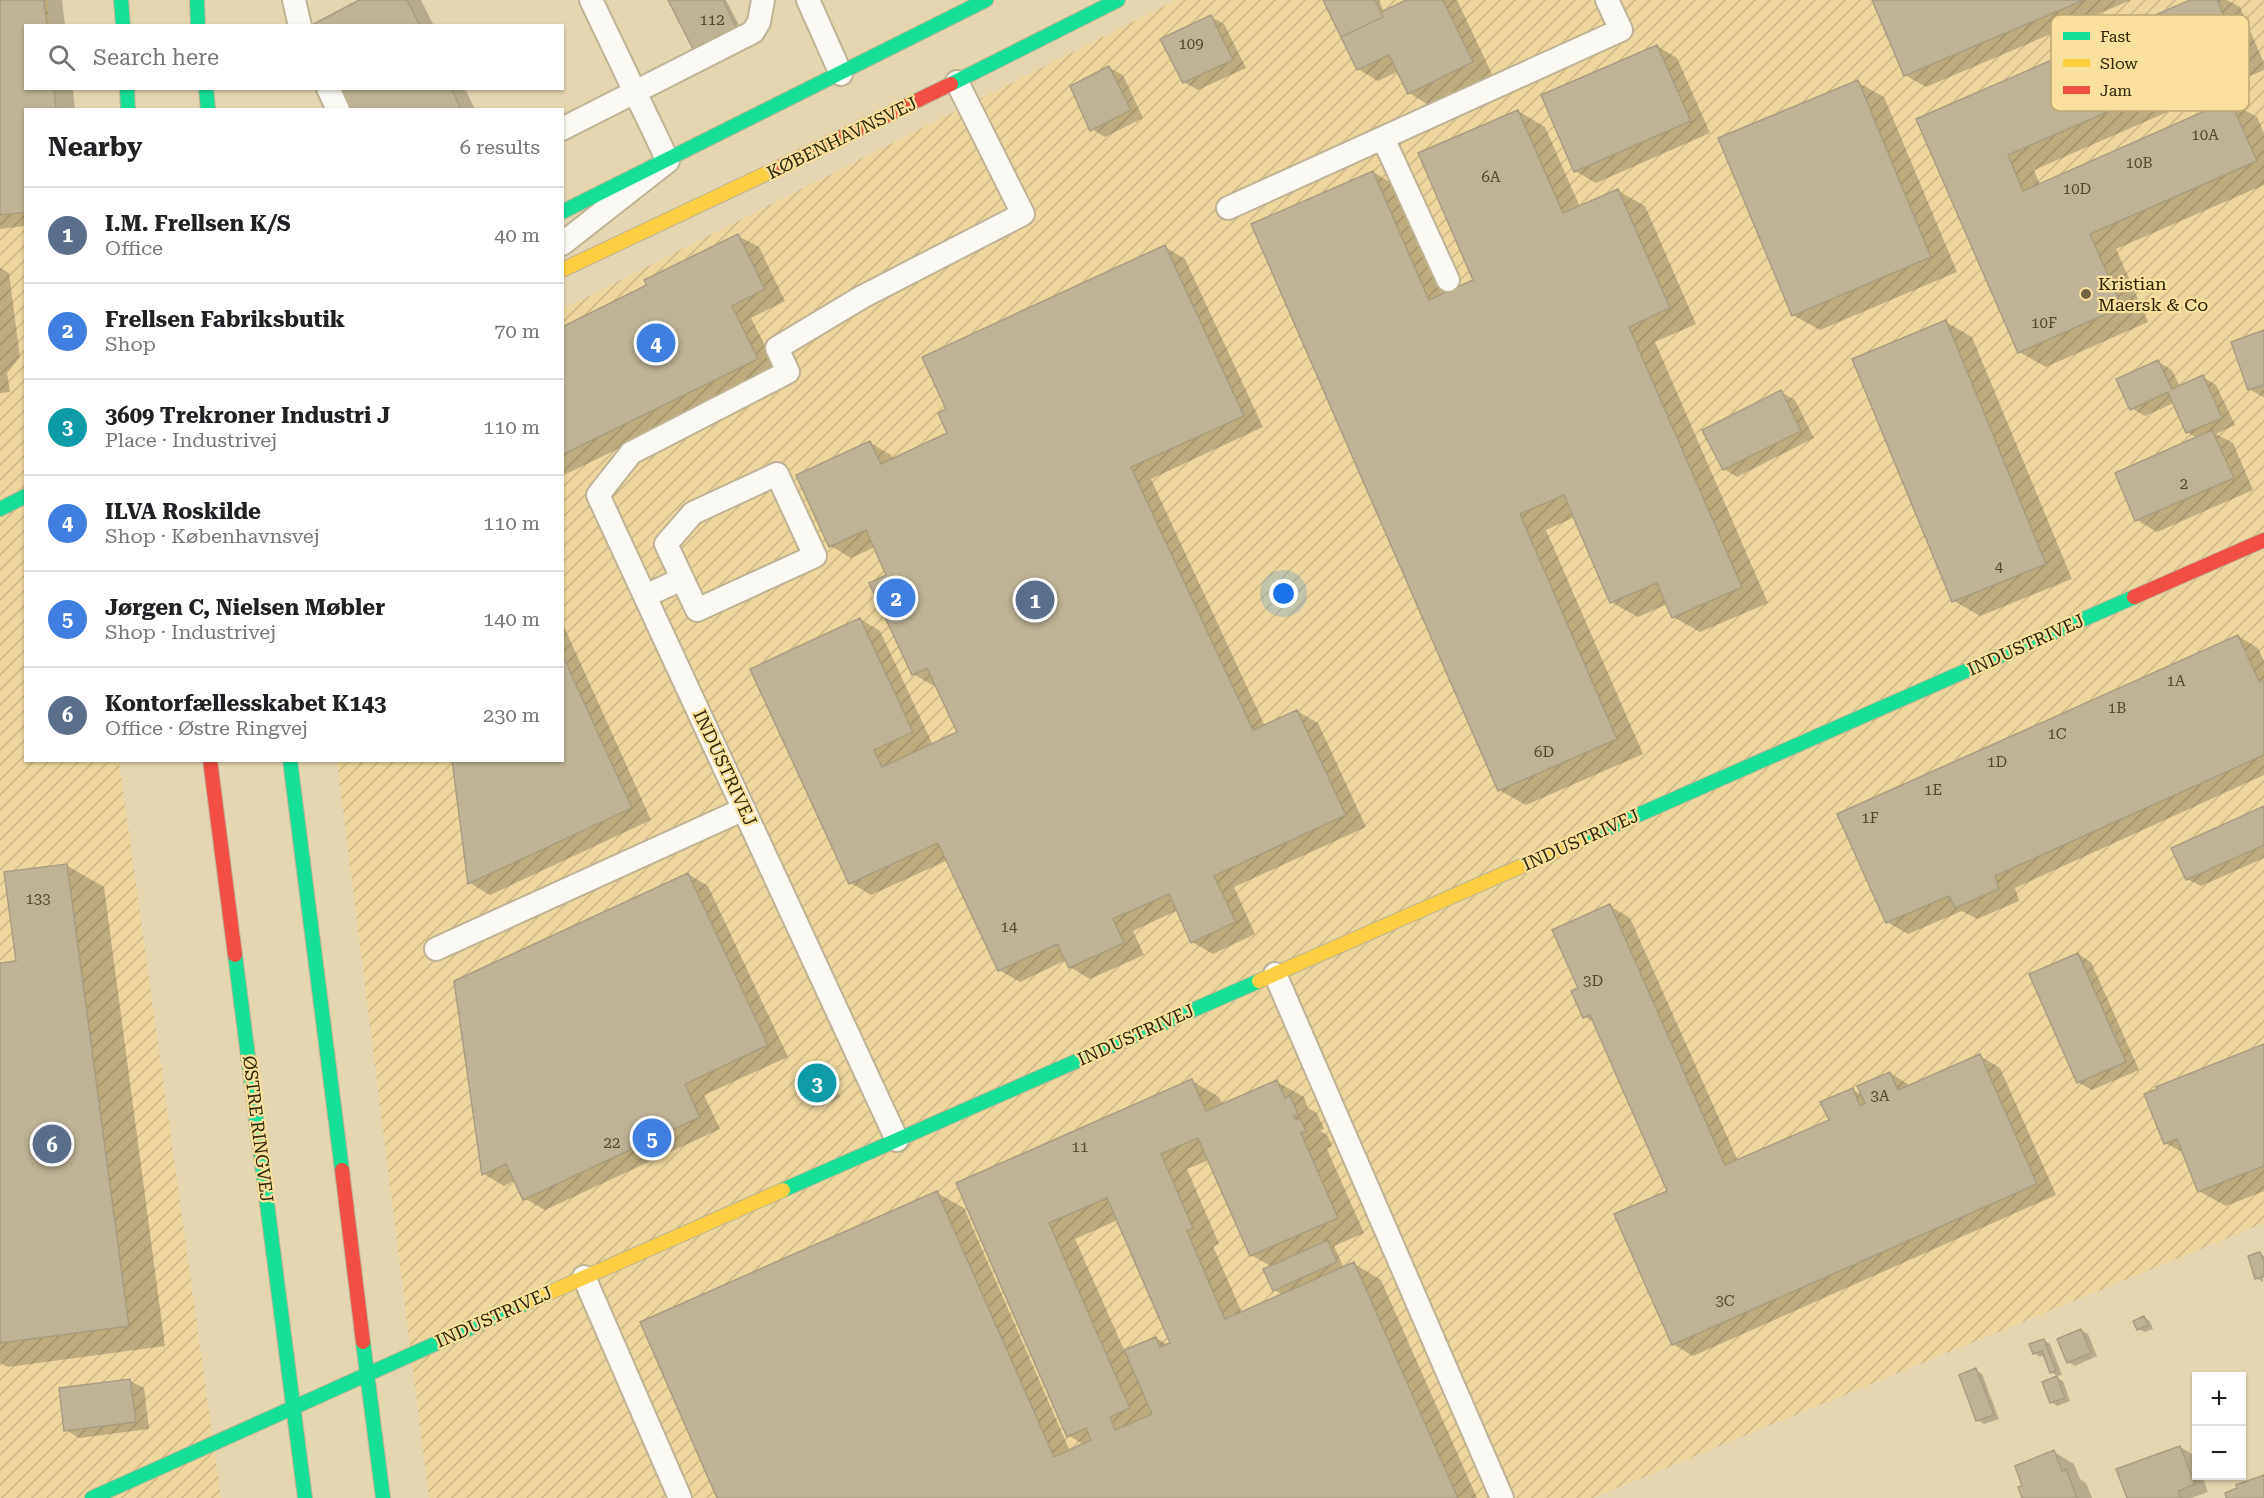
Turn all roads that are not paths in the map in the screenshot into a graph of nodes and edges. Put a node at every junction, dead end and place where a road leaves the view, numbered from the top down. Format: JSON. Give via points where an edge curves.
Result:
{"nodes":[{"id":1,"x":121,"y":0,"type":"edge"},
{"id":2,"x":197,"y":0,"type":"edge"},
{"id":3,"x":294,"y":0,"type":"edge"},
{"id":4,"x":591,"y":0,"type":"edge"},
{"id":5,"x":763,"y":0,"type":"edge"},
{"id":6,"x":808,"y":0,"type":"edge"},
{"id":7,"x":986,"y":0,"type":"edge"},
{"id":8,"x":1118,"y":0,"type":"edge"},
{"id":9,"x":1607,"y":0,"type":"edge"},
{"id":10,"x":123,"y":24,"type":"edge"},
{"id":11,"x":198,"y":24,"type":"edge"},
{"id":12,"x":300,"y":24,"type":"edge"},
{"id":13,"x":841,"y":74,"type":"junction"},
{"id":14,"x":957,"y":82,"type":"junction"},
{"id":15,"x":127,"y":90,"type":"edge"},
{"id":16,"x":206,"y":90,"type":"edge"},
{"id":17,"x":329,"y":90,"type":"edge"},
{"id":18,"x":636,"y":93,"type":"junction"},
{"id":19,"x":128,"y":108,"type":"edge"},
{"id":20,"x":208,"y":108,"type":"edge"},
{"id":21,"x":337,"y":108,"type":"edge"},
{"id":22,"x":564,"y":128,"type":"edge"},
{"id":23,"x":1383,"y":138,"type":"junction"},
{"id":24,"x":668,"y":161,"type":"junction"},
{"id":25,"x":1228,"y":208,"type":"dead end"},
{"id":26,"x":564,"y":211,"type":"edge"},
{"id":27,"x":564,"y":242,"type":"edge"},
{"id":28,"x":564,"y":269,"type":"edge"},
{"id":29,"x":1448,"y":280,"type":"dead end"},
{"id":30,"x":24,"y":497,"type":"edge"},
{"id":31,"x":0,"y":508,"type":"edge"},
{"id":32,"x":2264,"y":540,"type":"edge"},
{"id":33,"x":682,"y":579,"type":"junction"},
{"id":34,"x":645,"y":596,"type":"junction"},
{"id":35,"x":210,"y":762,"type":"edge"},
{"id":36,"x":290,"y":762,"type":"edge"},
{"id":37,"x":744,"y":809,"type":"junction"},
{"id":38,"x":436,"y":949,"type":"dead end"},
{"id":39,"x":1275,"y":975,"type":"junction"},
{"id":40,"x":897,"y":1140,"type":"junction"},
{"id":41,"x":584,"y":1277,"type":"junction"},
{"id":42,"x":367,"y":1372,"type":"junction"},
{"id":43,"x":294,"y":1405,"type":"junction"},
{"id":44,"x":92,"y":1498,"type":"edge"},
{"id":45,"x":306,"y":1498,"type":"edge"},
{"id":46,"x":383,"y":1498,"type":"edge"},
{"id":47,"x":680,"y":1498,"type":"edge"},
{"id":48,"x":1502,"y":1498,"type":"edge"}],
"edges":[{"from":1,"to":10,"type":"street"},
{"from":2,"to":11,"type":"street"},
{"from":3,"to":12,"type":"lane"},
{"from":4,"to":18,"type":"lane"},
{"from":5,"to":18,"type":"lane","via":[[753,32]]},
{"from":6,"to":13,"type":"lane"},
{"from":7,"to":13,"type":"street"},
{"from":8,"to":14,"type":"street","name":"KØBENHAVNSVEJ"},
{"from":9,"to":23,"type":"lane","via":[[1621,30]]},
{"from":13,"to":24,"type":"street"},
{"from":14,"to":28,"type":"street","name":"KØBENHAVNSVEJ"},
{"from":14,"to":34,"type":"lane","name":"INDUSTRIVEJ","via":[[1023,214],[862,297],[777,348],[788,372],[631,453],[598,495]]},
{"from":15,"to":19,"type":"street"},
{"from":16,"to":20,"type":"street"},
{"from":17,"to":21,"type":"lane"},
{"from":18,"to":22,"type":"lane"},
{"from":18,"to":24,"type":"lane"},
{"from":23,"to":25,"type":"lane"},
{"from":23,"to":29,"type":"lane"},
{"from":24,"to":26,"type":"street"},
{"from":24,"to":27,"type":"lane"},
{"from":30,"to":31,"type":"street"},
{"from":32,"to":39,"type":"street","name":"INDUSTRIVEJ"},
{"from":33,"to":33,"type":"lane","via":[[697,610],[815,556],[777,474],[693,513],[666,544]]},
{"from":33,"to":34,"type":"lane"},
{"from":34,"to":37,"type":"lane","name":"INDUSTRIVEJ"},
{"from":35,"to":43,"type":"street","name":"ØSTRE RINGVEJ"},
{"from":36,"to":42,"type":"street"},
{"from":37,"to":38,"type":"lane"},
{"from":37,"to":40,"type":"lane","name":"INDUSTRIVEJ"},
{"from":39,"to":40,"type":"street","name":"INDUSTRIVEJ"},
{"from":39,"to":48,"type":"lane"},
{"from":40,"to":41,"type":"street","name":"INDUSTRIVEJ"},
{"from":41,"to":42,"type":"street","name":"INDUSTRIVEJ"},
{"from":41,"to":47,"type":"lane"},
{"from":42,"to":43,"type":"street","name":"INDUSTRIVEJ"},
{"from":42,"to":46,"type":"street"},
{"from":43,"to":44,"type":"street","name":"INDUSTRIVEJ"},
{"from":43,"to":45,"type":"street","name":"ØSTRE RINGVEJ"}]}
